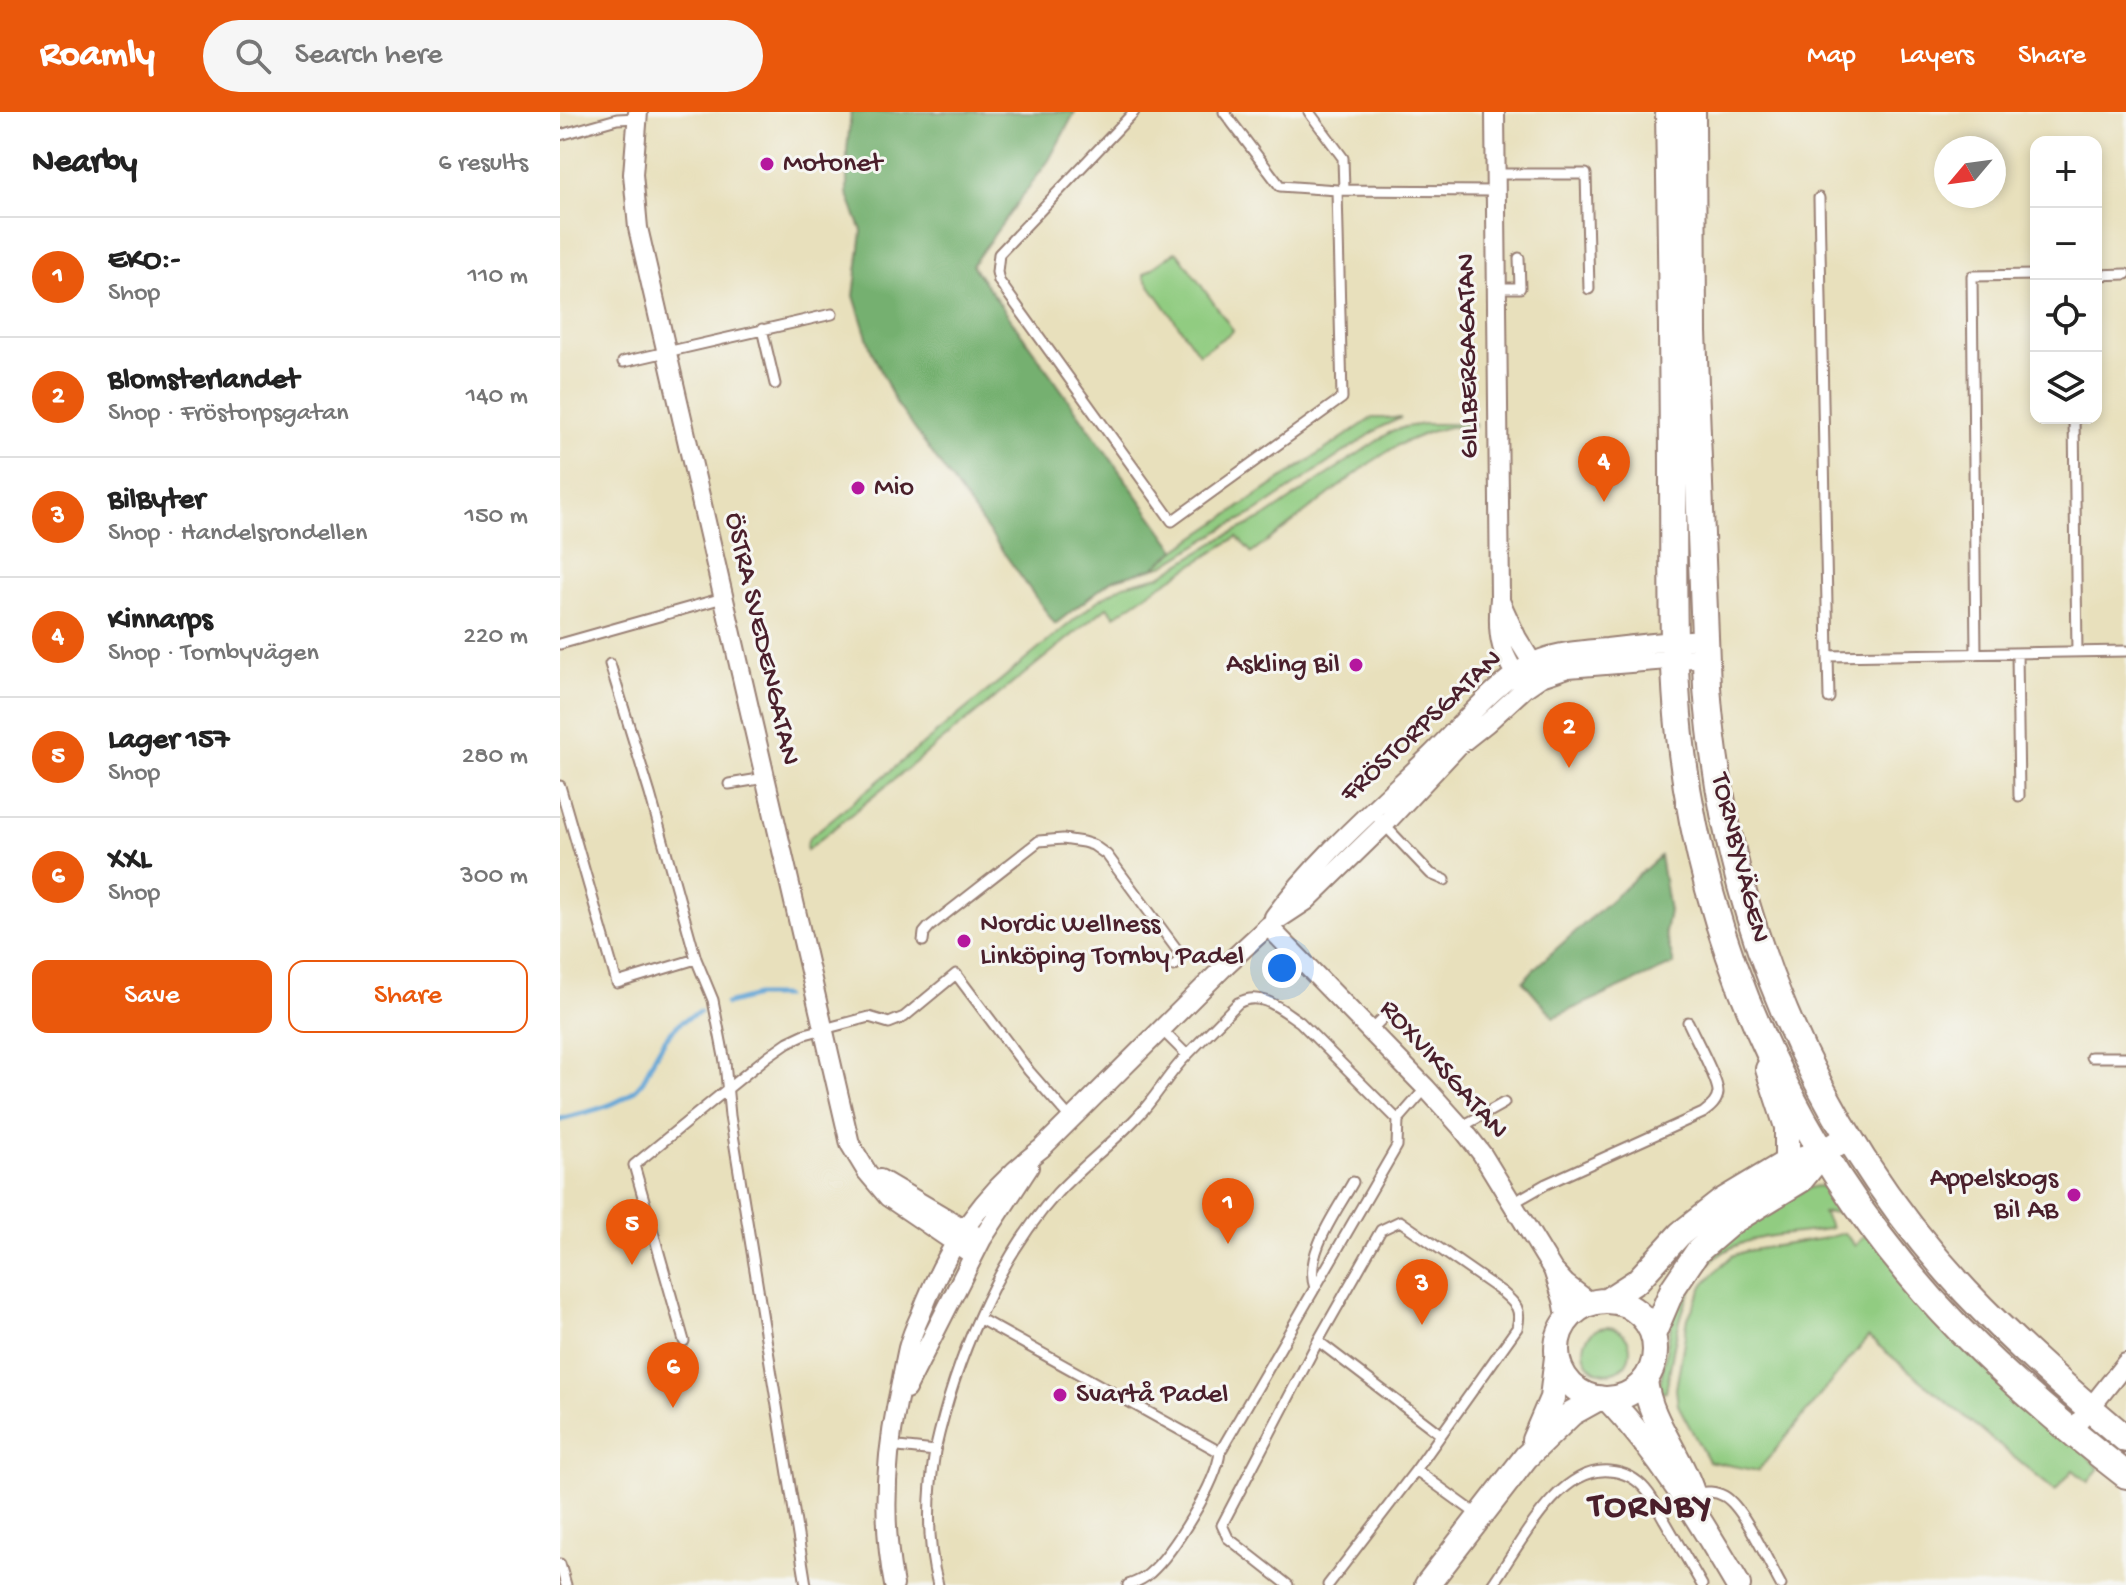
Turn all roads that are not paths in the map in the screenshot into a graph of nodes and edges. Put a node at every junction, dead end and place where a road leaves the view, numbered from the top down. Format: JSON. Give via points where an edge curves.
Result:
{"nodes":[{"id":1,"x":1134,"y":112,"type":"edge"},
{"id":2,"x":1224,"y":112,"type":"edge"},
{"id":3,"x":1309,"y":112,"type":"edge"},
{"id":4,"x":1495,"y":112,"type":"edge"},
{"id":5,"x":1669,"y":112,"type":"edge"},
{"id":6,"x":1692,"y":112,"type":"edge"},
{"id":7,"x":638,"y":115,"type":"edge"},
{"id":8,"x":560,"y":135,"type":"edge"},
{"id":9,"x":1495,"y":182,"type":"junction"},
{"id":10,"x":1341,"y":190,"type":"junction"},
{"id":11,"x":1819,"y":198,"type":"dead end"},
{"id":12,"x":1519,"y":258,"type":"dead end"},
{"id":13,"x":2126,"y":274,"type":"edge"},
{"id":14,"x":2030,"y":275,"type":"edge"},
{"id":15,"x":2102,"y":275,"type":"edge"},
{"id":16,"x":1496,"y":288,"type":"junction"},
{"id":17,"x":1589,"y":289,"type":"dead end"},
{"id":18,"x":832,"y":314,"type":"dead end"},
{"id":19,"x":762,"y":329,"type":"junction"},
{"id":20,"x":666,"y":352,"type":"junction"},
{"id":21,"x":623,"y":362,"type":"dead end"},
{"id":22,"x":775,"y":384,"type":"dead end"},
{"id":23,"x":2074,"y":424,"type":"edge"},
{"id":24,"x":723,"y":598,"type":"junction"},
{"id":25,"x":1500,"y":598,"type":"junction"},
{"id":26,"x":560,"y":644,"type":"edge"},
{"id":27,"x":1705,"y":648,"type":"junction"},
{"id":28,"x":1675,"y":650,"type":"junction"},
{"id":29,"x":2126,"y":651,"type":"edge"},
{"id":30,"x":2077,"y":652,"type":"junction"},
{"id":31,"x":2017,"y":653,"type":"junction"},
{"id":32,"x":1976,"y":654,"type":"junction"},
{"id":33,"x":1828,"y":656,"type":"junction"},
{"id":34,"x":610,"y":664,"type":"dead end"},
{"id":35,"x":1537,"y":670,"type":"junction"},
{"id":36,"x":1520,"y":681,"type":"junction"},
{"id":37,"x":1829,"y":698,"type":"dead end"},
{"id":38,"x":765,"y":778,"type":"junction"},
{"id":39,"x":729,"y":784,"type":"dead end"},
{"id":40,"x":560,"y":786,"type":"edge"},
{"id":41,"x":2019,"y":796,"type":"dead end"},
{"id":42,"x":1378,"y":819,"type":"junction"},
{"id":43,"x":1445,"y":880,"type":"dead end"},
{"id":44,"x":1268,"y":926,"type":"junction"},
{"id":45,"x":923,"y":941,"type":"dead end"},
{"id":46,"x":696,"y":959,"type":"junction"},
{"id":47,"x":1174,"y":966,"type":"dead end"},
{"id":48,"x":1748,"y":1005,"type":"junction"},
{"id":49,"x":1389,"y":1012,"type":"dead end"},
{"id":50,"x":1688,"y":1022,"type":"dead end"},
{"id":51,"x":823,"y":1029,"type":"junction"},
{"id":52,"x":1161,"y":1029,"type":"junction"},
{"id":53,"x":1370,"y":1031,"type":"junction"},
{"id":54,"x":1187,"y":1055,"type":"junction"},
{"id":55,"x":2091,"y":1057,"type":"dead end"},
{"id":56,"x":2126,"y":1057,"type":"edge"},
{"id":57,"x":1426,"y":1088,"type":"junction"},
{"id":58,"x":727,"y":1090,"type":"junction"},
{"id":59,"x":1504,"y":1103,"type":"dead end"},
{"id":60,"x":1071,"y":1119,"type":"junction"},
{"id":61,"x":1398,"y":1120,"type":"junction"},
{"id":62,"x":1461,"y":1127,"type":"junction"},
{"id":63,"x":1849,"y":1136,"type":"junction"},
{"id":64,"x":1042,"y":1148,"type":"junction"},
{"id":65,"x":1823,"y":1153,"type":"junction"},
{"id":66,"x":1787,"y":1162,"type":"junction"},
{"id":67,"x":867,"y":1172,"type":"junction"},
{"id":68,"x":1353,"y":1182,"type":"dead end"},
{"id":69,"x":1513,"y":1203,"type":"junction"},
{"id":70,"x":965,"y":1228,"type":"junction"},
{"id":71,"x":954,"y":1244,"type":"junction"},
{"id":72,"x":977,"y":1247,"type":"junction"},
{"id":73,"x":1553,"y":1270,"type":"junction"},
{"id":74,"x":1315,"y":1288,"type":"junction"},
{"id":75,"x":1599,"y":1302,"type":"junction"},
{"id":76,"x":980,"y":1319,"type":"junction"},
{"id":77,"x":1567,"y":1321,"type":"junction"},
{"id":78,"x":1653,"y":1335,"type":"junction"},
{"id":79,"x":684,"y":1341,"type":"dead end"},
{"id":80,"x":1318,"y":1341,"type":"junction"},
{"id":81,"x":1557,"y":1350,"type":"junction"},
{"id":82,"x":2126,"y":1363,"type":"edge"},
{"id":83,"x":1645,"y":1380,"type":"junction"},
{"id":84,"x":1604,"y":1398,"type":"junction"},
{"id":85,"x":897,"y":1406,"type":"junction"},
{"id":86,"x":2090,"y":1409,"type":"junction"},
{"id":87,"x":2071,"y":1432,"type":"junction"},
{"id":88,"x":1440,"y":1434,"type":"junction"},
{"id":89,"x":2126,"y":1439,"type":"edge"},
{"id":90,"x":889,"y":1446,"type":"junction"},
{"id":91,"x":935,"y":1451,"type":"junction"},
{"id":92,"x":1220,"y":1452,"type":"junction"},
{"id":93,"x":1526,"y":1457,"type":"junction"},
{"id":94,"x":1416,"y":1470,"type":"junction"},
{"id":95,"x":2126,"y":1475,"type":"edge"},
{"id":96,"x":1687,"y":1494,"type":"junction"},
{"id":97,"x":1480,"y":1516,"type":"junction"},
{"id":98,"x":560,"y":1564,"type":"edge"},
{"id":99,"x":1427,"y":1582,"type":"edge"},
{"id":100,"x":566,"y":1585,"type":"edge"},
{"id":101,"x":806,"y":1585,"type":"edge"},
{"id":102,"x":894,"y":1585,"type":"edge"},
{"id":103,"x":938,"y":1585,"type":"edge"},
{"id":104,"x":1128,"y":1585,"type":"edge"},
{"id":105,"x":1288,"y":1585,"type":"edge"},
{"id":106,"x":1328,"y":1585,"type":"edge"},
{"id":107,"x":1492,"y":1585,"type":"edge"},
{"id":108,"x":1702,"y":1585,"type":"edge"},
{"id":109,"x":1738,"y":1585,"type":"edge"},
{"id":110,"x":1781,"y":1585,"type":"edge"}],
"edges":[{"from":1,"to":10,"type":"lane","via":[[999,254],[997,272],[1172,521],[1342,398]]},
{"from":2,"to":10,"type":"lane","via":[[1280,186]]},
{"from":3,"to":10,"type":"lane","via":[[1343,158]]},
{"from":4,"to":9,"type":"street","name":"GILLBERGAGATAN"},
{"from":5,"to":28,"type":"main road","name":"TORNBYVÄGEN"},
{"from":6,"to":27,"type":"main road","name":"TORNBYVÄGEN","via":[[1693,332]]},
{"from":7,"to":8,"type":"lane"},
{"from":7,"to":20,"type":"street","name":"ÖSTRA SVEDENGATAN","via":[[634,203]]},
{"from":9,"to":10,"type":"lane"},
{"from":9,"to":16,"type":"street","name":"GILLBERGAGATAN"},
{"from":9,"to":17,"type":"lane","via":[[1586,174]]},
{"from":11,"to":33,"type":"lane"},
{"from":12,"to":16,"type":"lane","via":[[1520,288]]},
{"from":13,"to":15,"type":"lane"},
{"from":14,"to":32,"type":"lane","via":[[1972,276]]},
{"from":16,"to":25,"type":"street","name":"GILLBERGAGATAN"},
{"from":18,"to":19,"type":"lane"},
{"from":19,"to":20,"type":"lane"},
{"from":19,"to":22,"type":"lane"},
{"from":20,"to":21,"type":"lane"},
{"from":20,"to":24,"type":"street","name":"ÖSTRA SVEDENGATAN"},
{"from":23,"to":30,"type":"lane"},
{"from":24,"to":26,"type":"lane"},
{"from":24,"to":38,"type":"street","name":"ÖSTRA SVEDENGATAN"},
{"from":25,"to":35,"type":"street","name":"GILLBERGAGATAN"},
{"from":25,"to":36,"type":"street","name":"GILLBERGAGATAN","via":[[1500,641]]},
{"from":27,"to":28,"type":"street","name":"FRÖSTORPSGATAN"},
{"from":27,"to":63,"type":"main road","name":"TORNBYVÄGEN","via":[[1722,812],[1748,915],[1788,1021]]},
{"from":28,"to":35,"type":"street","name":"FRÖSTORPSGATAN","via":[[1573,651],[1542,658]]},
{"from":28,"to":48,"type":"main road","name":"TORNBYVÄGEN","via":[[1693,820],[1720,927]]},
{"from":29,"to":30,"type":"lane"},
{"from":30,"to":31,"type":"lane"},
{"from":31,"to":32,"type":"lane"},
{"from":31,"to":41,"type":"lane"},
{"from":32,"to":33,"type":"lane"},
{"from":33,"to":37,"type":"lane"},
{"from":34,"to":46,"type":"lane"},
{"from":35,"to":36,"type":"street","name":"FRÖSTORPSGATAN"},
{"from":36,"to":42,"type":"street","name":"FRÖSTORPSGATAN","via":[[1491,695]]},
{"from":38,"to":39,"type":"lane"},
{"from":38,"to":51,"type":"street","name":"ÖSTRA SVEDENGATAN"},
{"from":40,"to":46,"type":"lane","via":[[617,983]]},
{"from":42,"to":43,"type":"lane","via":[[1431,874]]},
{"from":42,"to":44,"type":"street","name":"FRÖSTORPSGATAN","via":[[1295,889]]},
{"from":44,"to":52,"type":"street","name":"FRÖSTORPSGATAN"},
{"from":44,"to":53,"type":"street","name":"ROXVIKSGATAN"},
{"from":45,"to":47,"type":"lane","via":[[929,927],[1039,841],[1063,839],[1093,845],[1107,855],[1178,951]]},
{"from":46,"to":58,"type":"lane","via":[[713,1000]]},
{"from":48,"to":65,"type":"main road","name":"TORNBYVÄGEN"},
{"from":48,"to":66,"type":"street","via":[[1787,1127]]},
{"from":49,"to":53,"type":"lane"},
{"from":50,"to":69,"type":"lane","via":[[1716,1083],[1713,1105]]},
{"from":51,"to":58,"type":"lane","via":[[788,1042]]},
{"from":51,"to":60,"type":"lane","via":[[869,1017],[889,1023],[904,1017],[956,974]]},
{"from":51,"to":67,"type":"street","name":"ÖSTRA SVEDENGATAN","via":[[850,1144]]},
{"from":52,"to":54,"type":"lane"},
{"from":52,"to":60,"type":"street","name":"FRÖSTORPSGATAN"},
{"from":53,"to":57,"type":"street","name":"ROXVIKSGATAN"},
{"from":54,"to":61,"type":"lane","via":[[1238,1003],[1257,997],[1300,1022]]},
{"from":54,"to":76,"type":"lane","via":[[1140,1114],[1045,1208],[1020,1242]]},
{"from":55,"to":56,"type":"lane"},
{"from":57,"to":61,"type":"lane"},
{"from":57,"to":62,"type":"street","name":"ROXVIKSGATAN"},
{"from":58,"to":79,"type":"lane","via":[[634,1165]]},
{"from":58,"to":101,"type":"lane"},
{"from":59,"to":62,"type":"lane"},
{"from":60,"to":64,"type":"street","name":"FRÖSTORPSGATAN"},
{"from":61,"to":74,"type":"lane","via":[[1397,1146]]},
{"from":62,"to":69,"type":"street","name":"ROXVIKSGATAN"},
{"from":63,"to":65,"type":"street"},
{"from":63,"to":86,"type":"main road","name":"TORNBYVÄGEN","via":[[1883,1189],[1952,1276]]},
{"from":64,"to":70,"type":"street","name":"FRÖSTORPSGATAN","via":[[1014,1169]]},
{"from":64,"to":72,"type":"street","name":"FRÖSTORPSGATAN"},
{"from":65,"to":66,"type":"street"},
{"from":65,"to":78,"type":"street","via":[[1801,1180],[1732,1222],[1698,1251],[1673,1288]]},
{"from":65,"to":87,"type":"main road","name":"TORNBYVÄGEN","via":[[1922,1288],[2005,1375]]},
{"from":66,"to":75,"type":"street","via":[[1700,1217],[1637,1281]]},
{"from":67,"to":70,"type":"street"},
{"from":67,"to":71,"type":"street","name":"ÖSTRA SVEDENGATAN","via":[[888,1197]]},
{"from":68,"to":74,"type":"lane","via":[[1317,1246],[1311,1278]]},
{"from":69,"to":73,"type":"street","name":"ROXVIKSGATAN"},
{"from":70,"to":71,"type":"street","name":"FRÖSTORPSGATAN"},
{"from":70,"to":72,"type":"street"},
{"from":71,"to":72,"type":"street","name":"ÖSTRA SVEDENGATAN"},
{"from":71,"to":85,"type":"street","name":"FRÖSTORPSGATAN","via":[[934,1279],[909,1345]]},
{"from":72,"to":85,"type":"street","name":"FRÖSTORPSGATAN"},
{"from":73,"to":75,"type":"street","name":"ROXVIKSGATAN","via":[[1566,1284]]},
{"from":73,"to":77,"type":"street","name":"ROXVIKSGATAN"},
{"from":74,"to":92,"type":"lane"},
{"from":75,"to":77,"type":"street","via":[[1579,1309]]},
{"from":75,"to":78,"type":"street","via":[[1634,1309]]},
{"from":76,"to":91,"type":"lane","via":[[956,1370]]},
{"from":76,"to":92,"type":"lane"},
{"from":77,"to":81,"type":"street"},
{"from":78,"to":83,"type":"street","via":[[1655,1353]]},
{"from":80,"to":88,"type":"lane"},
{"from":80,"to":88,"type":"lane","via":[[1381,1230],[1400,1221],[1502,1292],[1520,1315],[1517,1328]]},
{"from":80,"to":105,"type":"lane","via":[[1222,1525],[1228,1538]]},
{"from":81,"to":84,"type":"street","via":[[1572,1385]]},
{"from":81,"to":93,"type":"street","via":[[1552,1398]]},
{"from":82,"to":86,"type":"street"},
{"from":83,"to":84,"type":"street","via":[[1625,1395]]},
{"from":83,"to":96,"type":"street","via":[[1650,1406],[1687,1476]]},
{"from":84,"to":93,"type":"street","via":[[1572,1413]]},
{"from":84,"to":96,"type":"street"},
{"from":85,"to":90,"type":"street","name":"FRÖSTORPSGATAN"},
{"from":86,"to":87,"type":"street"},
{"from":86,"to":89,"type":"main road","name":"TORNBYVÄGEN"},
{"from":87,"to":95,"type":"main road","name":"TORNBYVÄGEN"},
{"from":88,"to":94,"type":"lane"},
{"from":90,"to":91,"type":"lane"},
{"from":90,"to":102,"type":"street","name":"FRÖSTORPSGATAN","via":[[886,1525]]},
{"from":91,"to":103,"type":"lane","via":[[929,1526]]},
{"from":92,"to":104,"type":"lane","via":[[1183,1532],[1153,1571]]},
{"from":93,"to":97,"type":"street"},
{"from":94,"to":97,"type":"lane"},
{"from":94,"to":106,"type":"lane"},
{"from":96,"to":109,"type":"street"},
{"from":96,"to":110,"type":"lane","via":[[1712,1491],[1726,1497]]},
{"from":97,"to":99,"type":"street"},
{"from":98,"to":100,"type":"lane"},
{"from":107,"to":108,"type":"lane","via":[[1562,1488],[1576,1477],[1605,1470],[1629,1475],[1647,1490]]}]}
